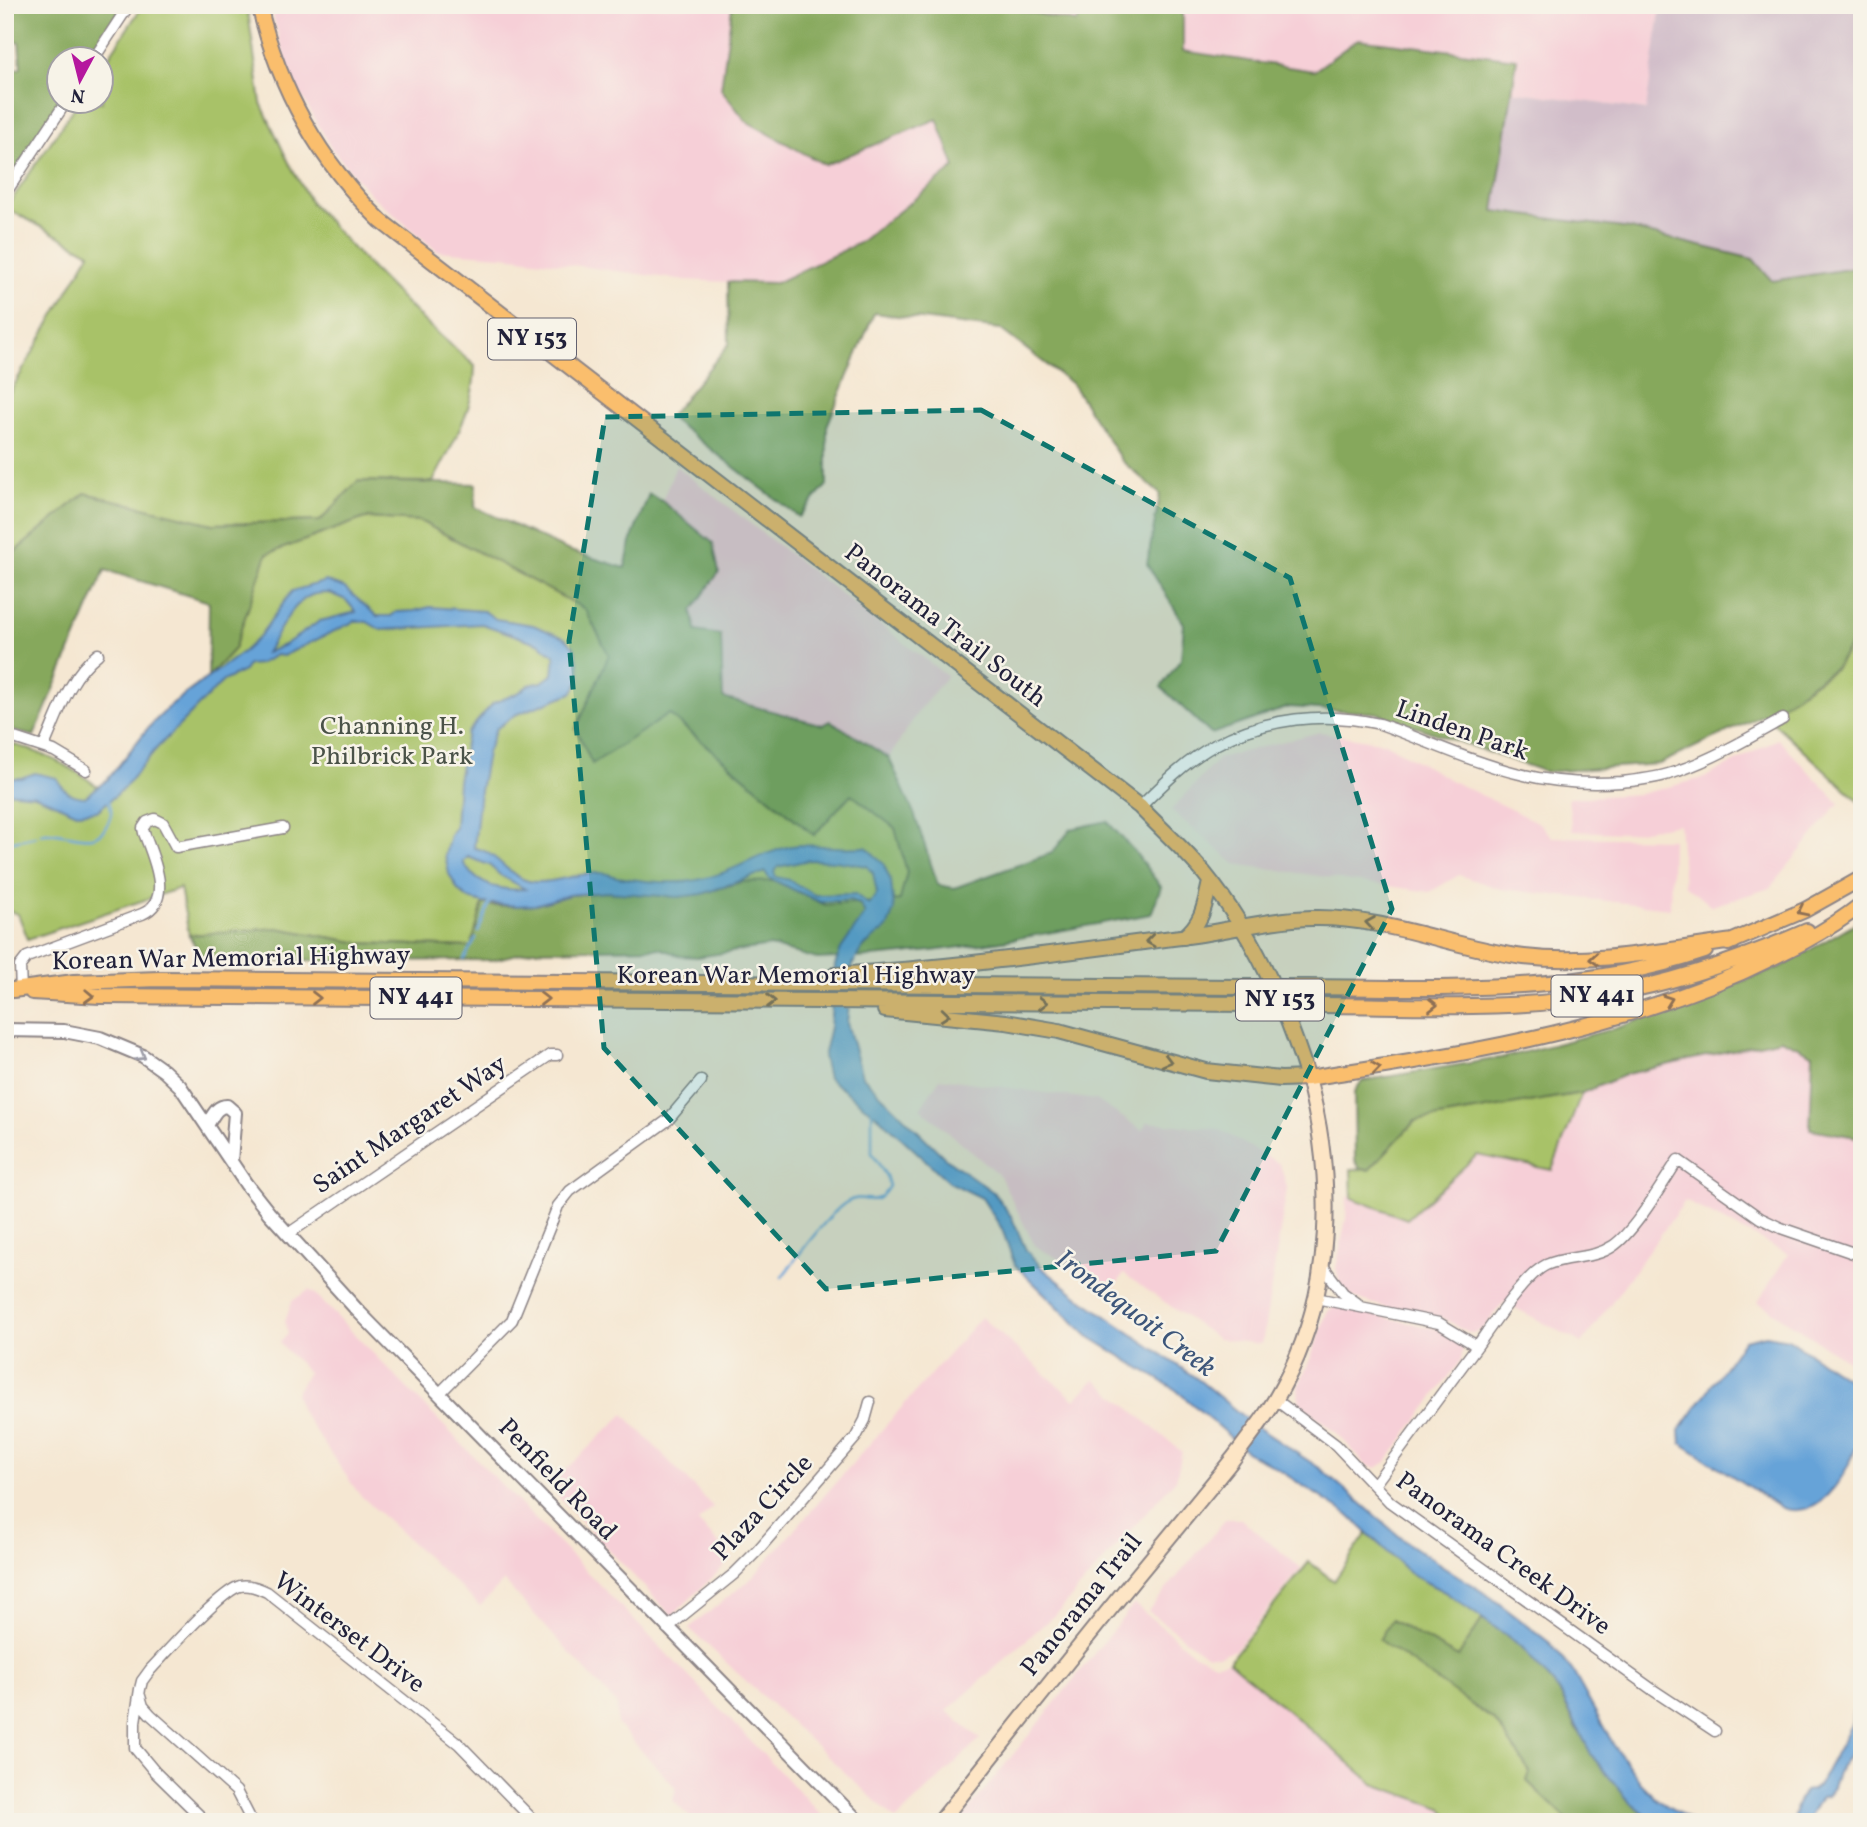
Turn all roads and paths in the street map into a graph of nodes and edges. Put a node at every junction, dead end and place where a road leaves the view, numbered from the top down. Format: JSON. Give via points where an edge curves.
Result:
{"nodes":[{"id":1,"x":129,"y":5,"type":"edge"},
{"id":2,"x":260,"y":5,"type":"edge"},
{"id":3,"x":102,"y":46,"type":"edge"},
{"id":4,"x":57,"y":116,"type":"edge"},
{"id":5,"x":5,"y":194,"type":"edge"},
{"id":6,"x":98,"y":654,"type":"dead end"},
{"id":7,"x":1783,"y":719,"type":"dead end"},
{"id":8,"x":5,"y":735,"type":"edge"},
{"id":9,"x":44,"y":747,"type":"junction"},
{"id":10,"x":86,"y":769,"type":"dead end"},
{"id":11,"x":1140,"y":807,"type":"junction"},
{"id":12,"x":282,"y":828,"type":"dead end"},
{"id":13,"x":1862,"y":878,"type":"edge"},
{"id":14,"x":1210,"y":882,"type":"junction"},
{"id":15,"x":1862,"y":903,"type":"edge"},
{"id":16,"x":1241,"y":927,"type":"junction"},
{"id":17,"x":1184,"y":937,"type":"junction"},
{"id":18,"x":1734,"y":940,"type":"junction"},
{"id":19,"x":877,"y":978,"type":"junction"},
{"id":20,"x":21,"y":990,"type":"junction"},
{"id":21,"x":5,"y":991,"type":"edge"},
{"id":22,"x":877,"y":1005,"type":"junction"},
{"id":23,"x":5,"y":1030,"type":"edge"},
{"id":24,"x":557,"y":1055,"type":"dead end"},
{"id":25,"x":1308,"y":1078,"type":"junction"},
{"id":26,"x":701,"y":1081,"type":"dead end"},
{"id":27,"x":207,"y":1125,"type":"junction"},
{"id":28,"x":231,"y":1161,"type":"junction"},
{"id":29,"x":288,"y":1234,"type":"junction"},
{"id":30,"x":1862,"y":1256,"type":"edge"},
{"id":31,"x":1322,"y":1265,"type":"junction"},
{"id":32,"x":1316,"y":1298,"type":"junction"},
{"id":33,"x":1364,"y":1307,"type":"junction"},
{"id":34,"x":1477,"y":1346,"type":"junction"},
{"id":35,"x":439,"y":1394,"type":"junction"},
{"id":36,"x":1276,"y":1400,"type":"junction"},
{"id":37,"x":870,"y":1402,"type":"dead end"},
{"id":38,"x":1262,"y":1420,"type":"joint"},
{"id":39,"x":1374,"y":1485,"type":"junction"},
{"id":40,"x":667,"y":1628,"type":"junction"},
{"id":41,"x":140,"y":1689,"type":"junction"},
{"id":42,"x":1715,"y":1731,"type":"dead end"},
{"id":43,"x":1862,"y":1804,"type":"edge"},
{"id":44,"x":206,"y":1822,"type":"edge"},
{"id":45,"x":252,"y":1822,"type":"edge"},
{"id":46,"x":535,"y":1822,"type":"edge"},
{"id":47,"x":859,"y":1822,"type":"edge"},
{"id":48,"x":940,"y":1822,"type":"edge"},
{"id":49,"x":1858,"y":1822,"type":"edge"}],
"edges":[{"from":1,"to":3,"type":"street"},
{"from":2,"to":11,"type":"main road","name":"Panorama Trail South","number":"NY 153","via":[[274,61],[303,122],[341,178],[381,221]]},
{"from":4,"to":5,"type":"street"},
{"from":6,"to":9,"type":"street","via":[[75,679]]},
{"from":7,"to":11,"type":"street","name":"Linden Park","via":[[1676,772],[1599,783],[1510,773],[1363,720],[1288,720],[1215,745],[1175,773]]},
{"from":8,"to":9,"type":"street"},
{"from":9,"to":10,"type":"street"},
{"from":11,"to":14,"type":"main road","name":"Panorama Trail South","number":"NY 153"},
{"from":12,"to":20,"type":"street","via":[[176,847],[163,822],[147,822],[143,828],[160,888],[155,907],[27,957],[20,966]]},
{"from":13,"to":18,"type":"main road","name":"Korean War Memorial Highway","number":"NY 441","one_way":true,"via":[[1805,910]]},
{"from":14,"to":16,"type":"main road","name":"Panorama Trail South","number":"NY 153"},
{"from":14,"to":17,"type":"main road","via":[[1202,916]]},
{"from":22,"to":15,"type":"main road","name":"Korean War Memorial Highway","number":"NY 441","one_way":true,"bridge":true,"via":[[1557,1001],[1701,973],[1810,930]]},
{"from":25,"to":15,"type":"main road","one_way":true,"via":[[1489,1049],[1643,1009],[1787,951],[1834,926]]},
{"from":16,"to":17,"type":"main road"},
{"from":18,"to":16,"type":"main road","one_way":true,"via":[[1573,960],[1523,957],[1341,919]]},
{"from":16,"to":25,"type":"main road","name":"Panorama Trail South","number":"NY 153","via":[[1277,991]]},
{"from":17,"to":19,"type":"main road","one_way":true},
{"from":18,"to":19,"type":"main road","name":"Korean War Memorial Highway","number":"NY 441","bridge":true,"via":[[1638,970],[1543,984],[1461,988]]},
{"from":19,"to":20,"type":"main road","name":"Korean War Memorial Highway","number":"NY 441","via":[[720,982],[159,979],[74,982]]},
{"from":20,"to":21,"type":"main road","number":"NY 441"},
{"from":20,"to":22,"type":"main road","name":"Korean War Memorial Highway","number":"NY 441","one_way":true,"via":[[100,996]]},
{"from":22,"to":25,"type":"main road","one_way":true,"via":[[1059,1031],[1206,1071]]},
{"from":23,"to":27,"type":"street","name":"Penfield Road","one_way":true,"via":[[78,1033],[143,1056],[180,1086]]},
{"from":24,"to":29,"type":"street","name":"Saint Margaret Way","via":[[550,1055]]},
{"from":25,"to":31,"type":"main road","name":"Panorama Trail South","via":[[1320,1131],[1326,1191]]},
{"from":26,"to":35,"type":"street","via":[[667,1120],[570,1191],[558,1206],[512,1320]]},
{"from":27,"to":28,"type":"street","name":"Penfield Road"},
{"from":27,"to":28,"type":"street","via":[[222,1106],[235,1113]]},
{"from":28,"to":29,"type":"street","name":"Penfield Road"},
{"from":29,"to":35,"type":"street","name":"Penfield Road"},
{"from":30,"to":34,"type":"street","via":[[1760,1218],[1678,1160],[1626,1234],[1597,1254],[1545,1265],[1531,1275]]},
{"from":31,"to":32,"type":"main road","name":"Panorama Trail South"},
{"from":31,"to":33,"type":"street","via":[[1343,1293]]},
{"from":32,"to":33,"type":"street"},
{"from":32,"to":36,"type":"main road","name":"Panorama Trail South","via":[[1301,1346]]},
{"from":33,"to":34,"type":"street","via":[[1439,1323]]},
{"from":34,"to":39,"type":"street"},
{"from":35,"to":40,"type":"street","name":"Penfield Road"},
{"from":36,"to":38,"type":"main road","name":"Panorama Trail South"},
{"from":36,"to":39,"type":"street","name":"Panorama Creek Drive","via":[[1336,1445]]},
{"from":37,"to":40,"type":"street","name":"Plaza Circle","via":[[856,1437],[758,1550]]},
{"from":38,"to":48,"type":"main road","name":"Panorama Trail"},
{"from":39,"to":42,"type":"street","name":"Panorama Creek Drive","via":[[1390,1502]]},
{"from":40,"to":47,"type":"street","name":"Penfield Road"},
{"from":41,"to":44,"type":"street","via":[[135,1748]]},
{"from":41,"to":45,"type":"street","via":[[150,1715],[236,1791]]},
{"from":41,"to":46,"type":"street","name":"Winterset Drive","via":[[150,1670],[230,1591],[239,1586],[257,1587],[459,1744]]},
{"from":43,"to":49,"type":"street"}]}
